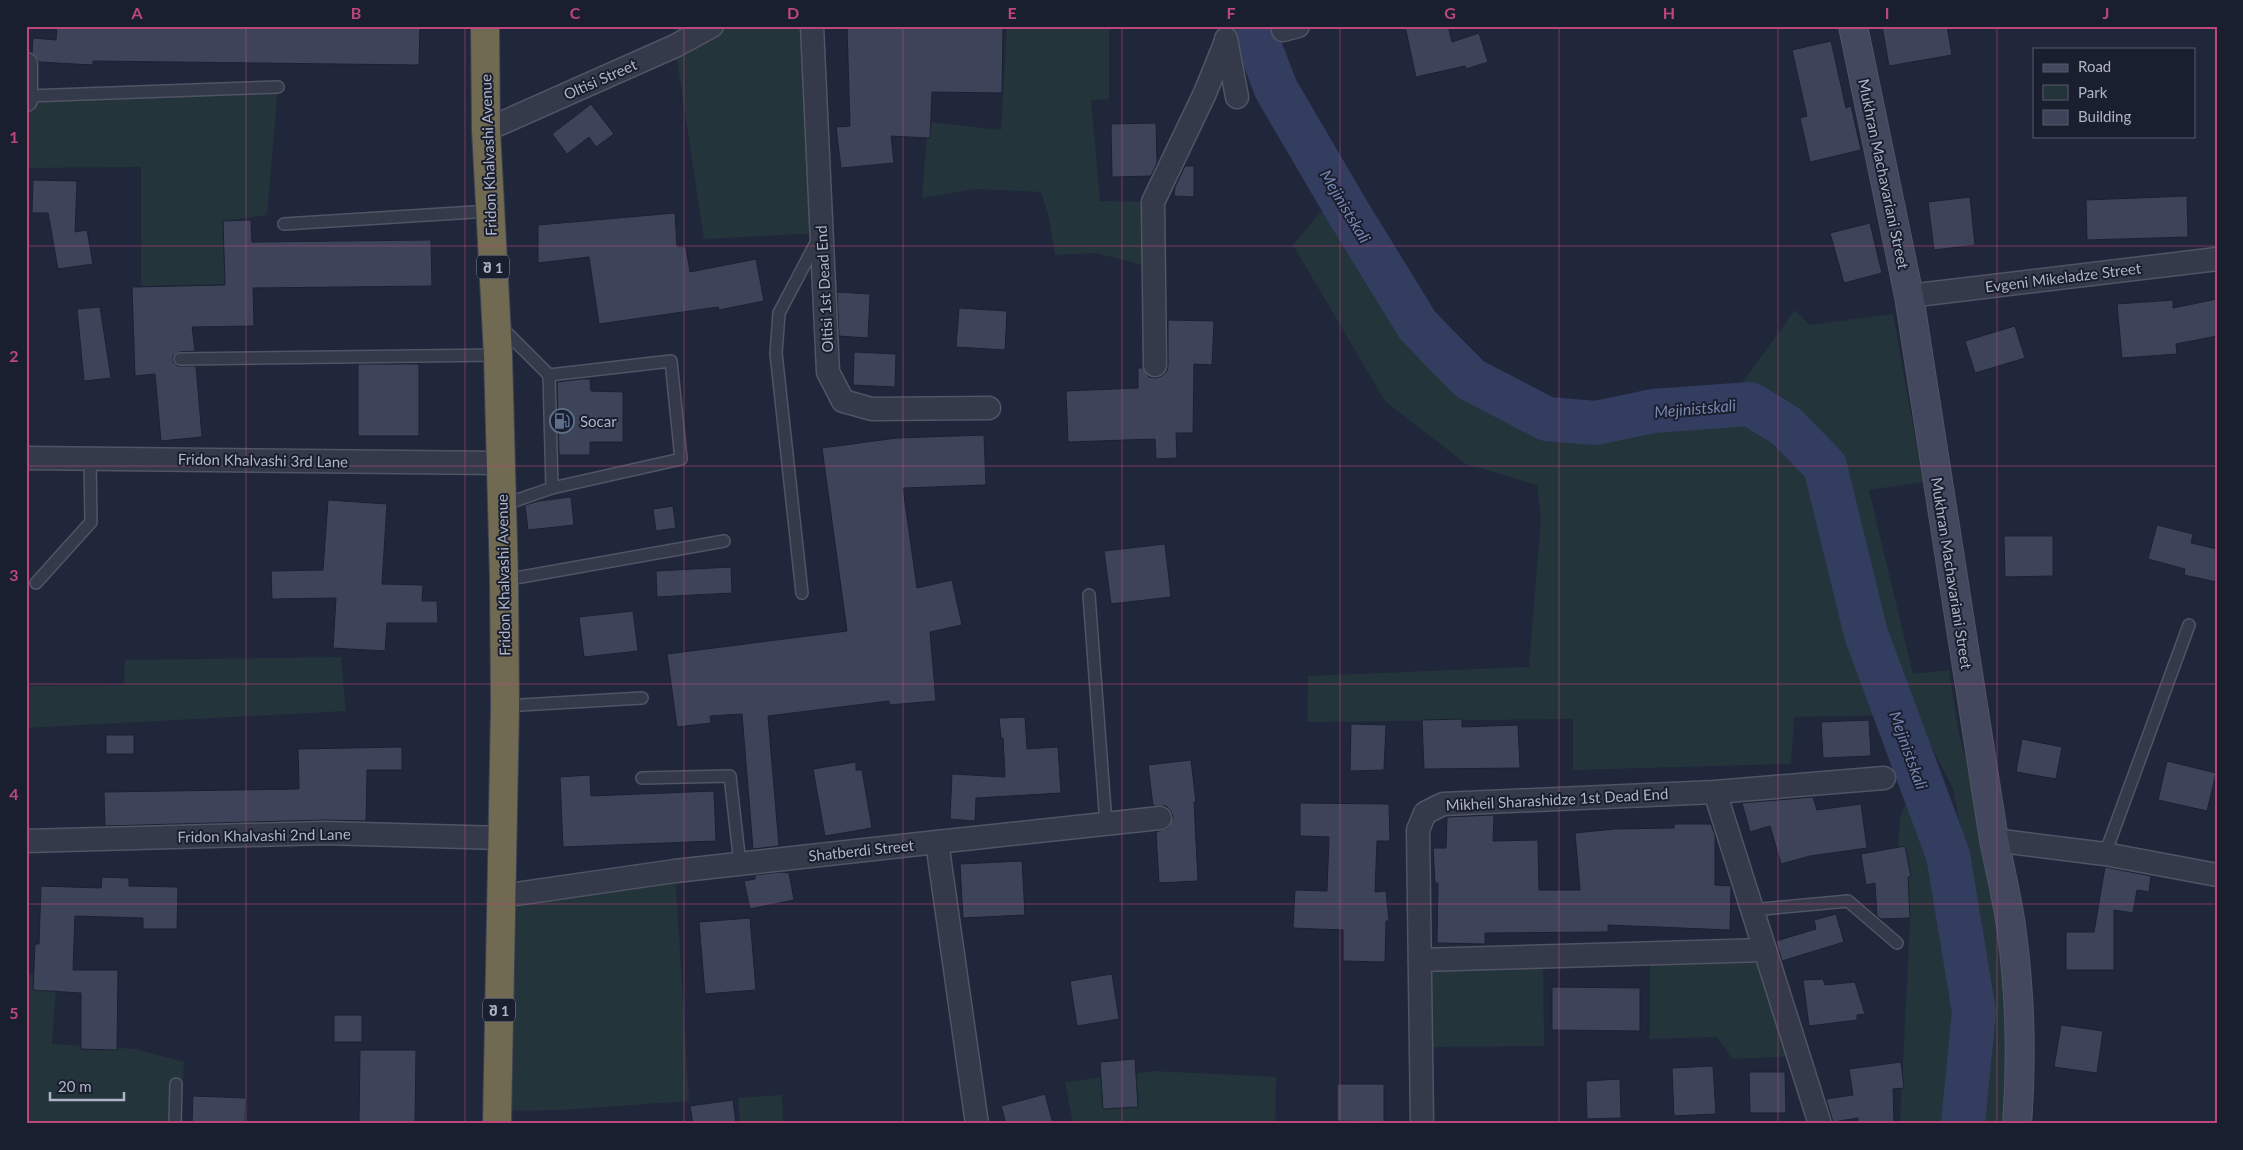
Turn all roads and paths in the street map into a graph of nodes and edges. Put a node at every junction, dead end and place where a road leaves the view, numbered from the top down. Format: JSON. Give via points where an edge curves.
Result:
{"nodes":[{"id":1,"x":484,"y":26,"type":"edge"},
{"id":2,"x":712,"y":26,"type":"edge"},
{"id":3,"x":812,"y":26,"type":"edge"},
{"id":4,"x":1854,"y":26,"type":"edge"},
{"id":5,"x":1224,"y":34,"type":"edge"},
{"id":6,"x":26,"y":64,"type":"edge"},
{"id":7,"x":278,"y":87,"type":"dead end"},
{"id":8,"x":1237,"y":97,"type":"dead end"},
{"id":9,"x":27,"y":98,"type":"edge"},
{"id":10,"x":486,"y":130,"type":"junction"},
{"id":11,"x":490,"y":211,"type":"junction"},
{"id":12,"x":284,"y":224,"type":"dead end"},
{"id":13,"x":821,"y":232,"type":"junction"},
{"id":14,"x":2217,"y":259,"type":"edge"},
{"id":15,"x":1909,"y":296,"type":"junction"},
{"id":16,"x":496,"y":322,"type":"junction"},
{"id":17,"x":498,"y":355,"type":"junction"},
{"id":18,"x":180,"y":359,"type":"dead end"},
{"id":19,"x":1155,"y":365,"type":"dead end"},
{"id":20,"x":549,"y":375,"type":"junction"},
{"id":21,"x":989,"y":408,"type":"dead end"},
{"id":22,"x":26,"y":458,"type":"edge"},
{"id":23,"x":90,"y":458,"type":"junction"},
{"id":24,"x":500,"y":464,"type":"junction"},
{"id":25,"x":552,"y":488,"type":"junction"},
{"id":26,"x":501,"y":506,"type":"junction"},
{"id":27,"x":724,"y":541,"type":"dead end"},
{"id":28,"x":504,"y":580,"type":"junction"},
{"id":29,"x":36,"y":583,"type":"dead end"},
{"id":30,"x":802,"y":593,"type":"dead end"},
{"id":31,"x":1089,"y":595,"type":"dead end"},
{"id":32,"x":2189,"y":625,"type":"dead end"},
{"id":33,"x":642,"y":698,"type":"dead end"},
{"id":34,"x":505,"y":706,"type":"junction"},
{"id":35,"x":642,"y":778,"type":"dead end"},
{"id":36,"x":1884,"y":778,"type":"dead end"},
{"id":37,"x":1714,"y":792,"type":"junction"},
{"id":38,"x":1160,"y":818,"type":"dead end"},
{"id":39,"x":1106,"y":824,"type":"junction"},
{"id":40,"x":502,"y":838,"type":"junction"},
{"id":41,"x":1994,"y":840,"type":"junction"},
{"id":42,"x":26,"y":841,"type":"edge"},
{"id":43,"x":937,"y":842,"type":"junction"},
{"id":44,"x":2105,"y":854,"type":"junction"},
{"id":45,"x":740,"y":864,"type":"junction"},
{"id":46,"x":2217,"y":875,"type":"edge"},
{"id":47,"x":502,"y":896,"type":"junction"},
{"id":48,"x":1752,"y":910,"type":"junction"},
{"id":49,"x":1897,"y":943,"type":"dead end"},
{"id":50,"x":1765,"y":950,"type":"junction"},
{"id":51,"x":1420,"y":960,"type":"junction"},
{"id":52,"x":176,"y":1084,"type":"dead end"},
{"id":53,"x":175,"y":1124,"type":"edge"},
{"id":54,"x":497,"y":1124,"type":"edge"},
{"id":55,"x":976,"y":1124,"type":"edge"},
{"id":56,"x":1422,"y":1124,"type":"edge"},
{"id":57,"x":1820,"y":1124,"type":"edge"},
{"id":58,"x":2016,"y":1124,"type":"edge"}],
"edges":[{"from":1,"to":10,"type":"highway","name":"Fridon Khalvashi Avenue","number":"შ 1"},
{"from":2,"to":10,"type":"street","name":"Oltisi Street","via":[[675,46]]},
{"from":3,"to":13,"type":"street","name":"Oltisi 1st Dead End"},
{"from":4,"to":15,"type":"street","name":"Mukhran Machavariani Street"},
{"from":5,"to":8,"type":"street"},
{"from":5,"to":19,"type":"street","via":[[1205,93],[1153,202]]},
{"from":6,"to":9,"type":"street"},
{"from":7,"to":9,"type":"lane"},
{"from":10,"to":11,"type":"highway","name":"Fridon Khalvashi Avenue","number":"შ 1"},
{"from":11,"to":12,"type":"lane"},
{"from":11,"to":16,"type":"highway","name":"Fridon Khalvashi Avenue","number":"შ 1"},
{"from":13,"to":21,"type":"street","name":"Oltisi 1st Dead End","via":[[828,372],[843,400],[872,409]]},
{"from":13,"to":30,"type":"lane","via":[[779,313],[776,354]]},
{"from":14,"to":15,"type":"street","name":"Evgeni Mikeladze Street"},
{"from":15,"to":41,"type":"street","name":"Mukhran Machavariani Street"},
{"from":16,"to":17,"type":"highway","name":"Fridon Khalvashi Avenue","number":"შ 1"},
{"from":16,"to":20,"type":"lane"},
{"from":17,"to":18,"type":"lane"},
{"from":17,"to":24,"type":"highway","name":"Fridon Khalvashi Avenue","number":"შ 1"},
{"from":20,"to":25,"type":"lane"},
{"from":20,"to":25,"type":"lane","via":[[671,361],[681,459]]},
{"from":22,"to":23,"type":"street","name":"Fridon Khalvashi 3rd Lane"},
{"from":23,"to":24,"type":"street","name":"Fridon Khalvashi 3rd Lane"},
{"from":23,"to":29,"type":"lane","via":[[91,522]]},
{"from":24,"to":26,"type":"highway","name":"Fridon Khalvashi Avenue","number":"შ 1"},
{"from":25,"to":26,"type":"lane"},
{"from":26,"to":28,"type":"highway","name":"Fridon Khalvashi Avenue","number":"შ 1"},
{"from":27,"to":28,"type":"lane"},
{"from":28,"to":34,"type":"highway","name":"Fridon Khalvashi Avenue","number":"შ 1"},
{"from":31,"to":39,"type":"lane"},
{"from":32,"to":44,"type":"lane"},
{"from":33,"to":34,"type":"lane"},
{"from":34,"to":40,"type":"highway","name":"Fridon Khalvashi Avenue","number":"შ 1"},
{"from":35,"to":45,"type":"lane","via":[[730,776]]},
{"from":36,"to":37,"type":"street","name":"Mikheil Sharashidze 1st Dead End"},
{"from":37,"to":48,"type":"street"},
{"from":37,"to":51,"type":"street","name":"Mikheil Sharashidze 1st Dead End","via":[[1443,804],[1425,812],[1418,830]]},
{"from":38,"to":39,"type":"street","name":"Shatberdi Street"},
{"from":39,"to":43,"type":"street","name":"Shatberdi Street"},
{"from":40,"to":42,"type":"street","name":"Fridon Khalvashi 2nd Lane","via":[[325,833]]},
{"from":40,"to":47,"type":"highway","name":"Fridon Khalvashi Avenue","number":"შ 1"},
{"from":41,"to":44,"type":"street"},
{"from":41,"to":58,"type":"street","name":"Mukhran Machavariani Street","via":[[2011,926],[2019,1001]]},
{"from":43,"to":45,"type":"street","name":"Shatberdi Street"},
{"from":43,"to":55,"type":"street"},
{"from":44,"to":46,"type":"street"},
{"from":45,"to":47,"type":"street","name":"Shatberdi Street"},
{"from":47,"to":54,"type":"highway","name":"Fridon Khalvashi Avenue","number":"შ 1"},
{"from":48,"to":49,"type":"lane","via":[[1848,901]]},
{"from":48,"to":50,"type":"street"},
{"from":50,"to":51,"type":"street"},
{"from":50,"to":57,"type":"street"},
{"from":51,"to":56,"type":"street","name":"Mikheil Sharashidze 1st Dead End"},
{"from":52,"to":53,"type":"lane"}]}
